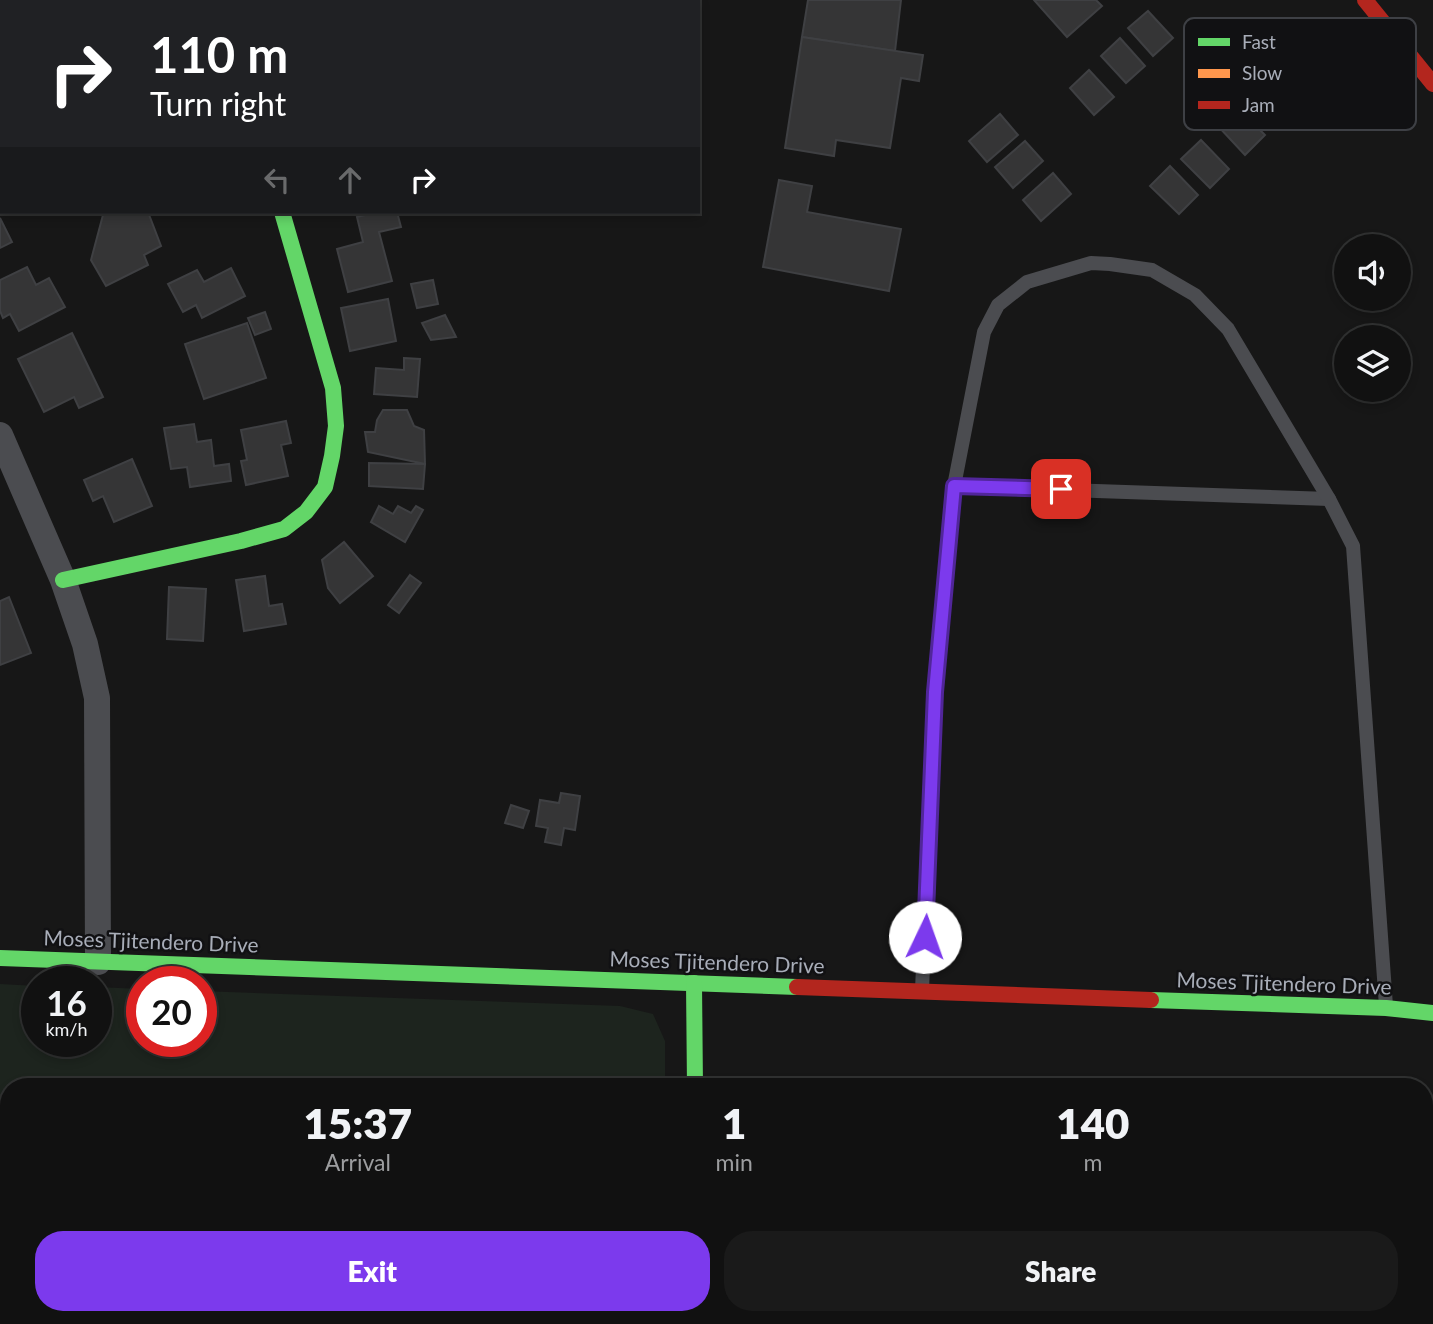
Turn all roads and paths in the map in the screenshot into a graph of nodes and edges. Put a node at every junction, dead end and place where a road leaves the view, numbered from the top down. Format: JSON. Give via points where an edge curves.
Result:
{"nodes":[{"id":1,"x":1365,"y":0,"type":"edge"},
{"id":2,"x":1380,"y":18,"type":"edge"},
{"id":3,"x":1416,"y":63,"type":"edge"},
{"id":4,"x":1433,"y":84,"type":"edge"},
{"id":5,"x":283,"y":214,"type":"edge"},
{"id":6,"x":0,"y":435,"type":"edge"},
{"id":7,"x":954,"y":486,"type":"junction"},
{"id":8,"x":1329,"y":499,"type":"junction"},
{"id":9,"x":62,"y":580,"type":"junction"},
{"id":10,"x":0,"y":958,"type":"edge"},
{"id":11,"x":98,"y":962,"type":"junction"},
{"id":12,"x":694,"y":984,"type":"junction"},
{"id":13,"x":922,"y":991,"type":"junction"},
{"id":14,"x":1386,"y":1008,"type":"junction"},
{"id":15,"x":1433,"y":1013,"type":"edge"},
{"id":16,"x":695,"y":1078,"type":"edge"}],
"edges":[{"from":1,"to":2,"type":"main road"},
{"from":3,"to":4,"type":"main road"},
{"from":5,"to":9,"type":"main road","via":[[333,388],[336,426],[325,487],[306,512],[284,529]]},
{"from":6,"to":9,"type":"street"},
{"from":7,"to":8,"type":"lane"},
{"from":7,"to":8,"type":"lane","via":[[984,332],[998,305],[1027,282],[1091,263],[1152,270],[1195,295],[1228,329]]},
{"from":7,"to":13,"type":"lane","via":[[935,692]]},
{"from":8,"to":14,"type":"lane","via":[[1353,546]]},
{"from":9,"to":11,"type":"street","via":[[85,644],[96,698]]},
{"from":10,"to":11,"type":"main road","name":"Moses Tjitendero Drive"},
{"from":11,"to":12,"type":"main road","name":"Moses Tjitendero Drive"},
{"from":12,"to":13,"type":"main road","name":"Moses Tjitendero Drive"},
{"from":12,"to":16,"type":"main road"},
{"from":13,"to":14,"type":"main road","name":"Moses Tjitendero Drive"},
{"from":14,"to":15,"type":"main road","name":"Moses Tjitendero Drive"}]}
